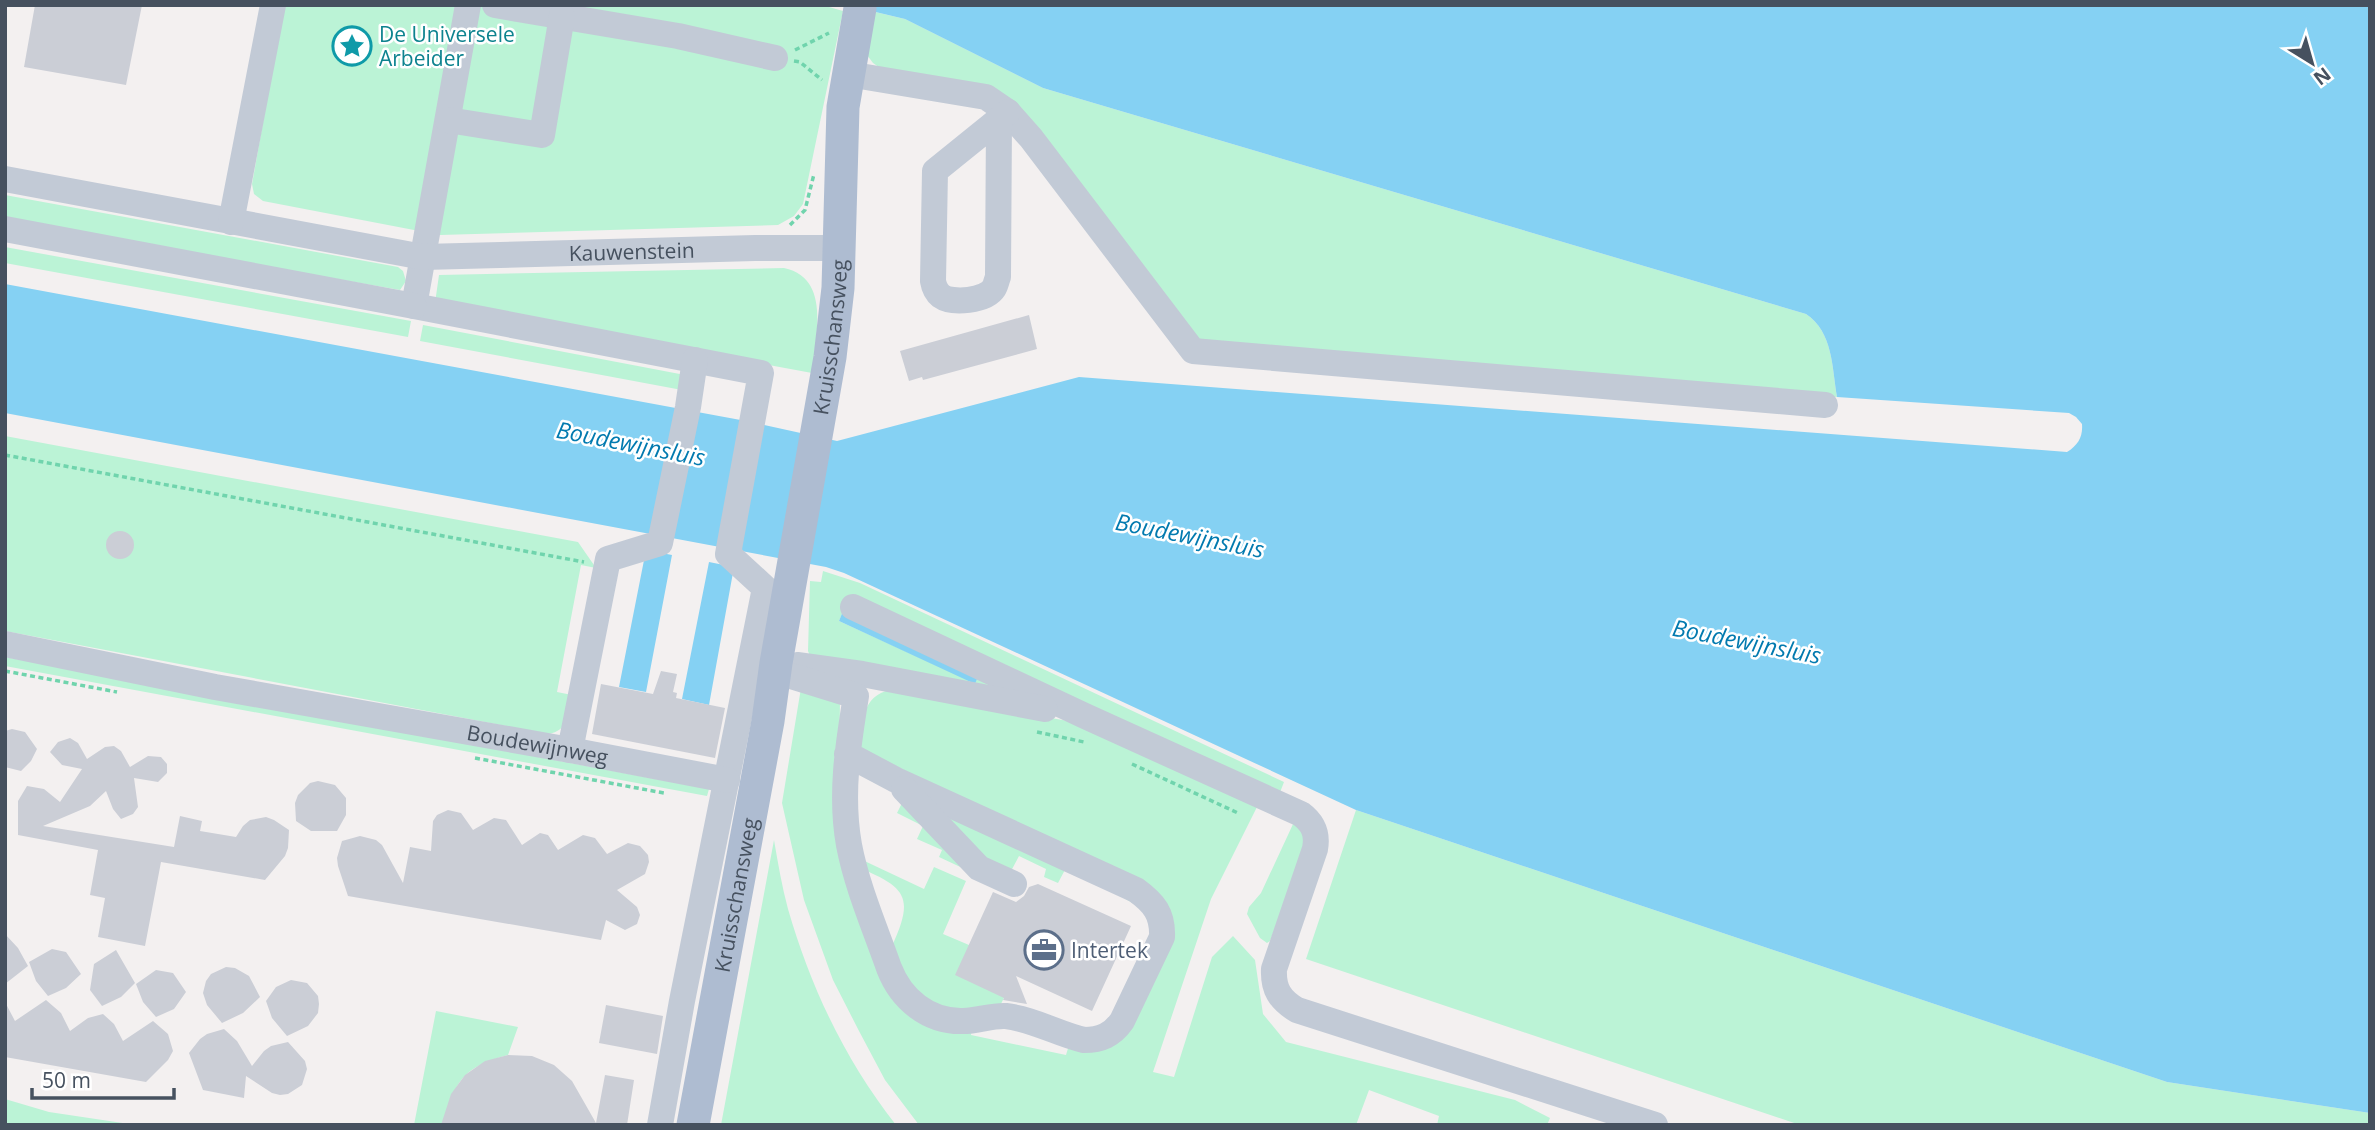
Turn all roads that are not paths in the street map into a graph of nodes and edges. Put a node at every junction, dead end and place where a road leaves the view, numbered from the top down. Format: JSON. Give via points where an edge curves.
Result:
{"nodes":[{"id":1,"x":273,"y":5,"type":"edge"},
{"id":2,"x":468,"y":5,"type":"edge"},
{"id":3,"x":495,"y":5,"type":"edge"},
{"id":4,"x":860,"y":8,"type":"road end"},
{"id":5,"x":562,"y":16,"type":"junction"},
{"id":6,"x":775,"y":58,"type":"road end"},
{"id":7,"x":837,"y":80,"type":"junction"},
{"id":8,"x":1003,"y":116,"type":"junction"},
{"id":9,"x":448,"y":120,"type":"junction"},
{"id":10,"x":5,"y":179,"type":"edge"},
{"id":11,"x":231,"y":222,"type":"junction"},
{"id":12,"x":5,"y":229,"type":"edge"},
{"id":13,"x":839,"y":248,"type":"junction"},
{"id":14,"x":423,"y":257,"type":"junction"},
{"id":15,"x":414,"y":306,"type":"junction"},
{"id":16,"x":695,"y":360,"type":"junction"},
{"id":17,"x":1825,"y":405,"type":"dead end"},
{"id":18,"x":853,"y":607,"type":"dead end"},
{"id":19,"x":5,"y":644,"type":"edge"},
{"id":20,"x":775,"y":667,"type":"junction"},
{"id":21,"x":1085,"y":716,"type":"junction"},
{"id":22,"x":570,"y":750,"type":"junction"},
{"id":23,"x":847,"y":754,"type":"junction"},
{"id":24,"x":727,"y":780,"type":"junction"},
{"id":25,"x":896,"y":780,"type":"junction"},
{"id":26,"x":1014,"y":884,"type":"dead end"},
{"id":27,"x":660,"y":1125,"type":"edge"},
{"id":28,"x":693,"y":1125,"type":"edge"},
{"id":29,"x":1655,"y":1125,"type":"edge"}],
"edges":[{"from":1,"to":11,"type":"street"},
{"from":2,"to":9,"type":"street"},
{"from":3,"to":5,"type":"street"},
{"from":4,"to":7,"type":"main road","name":"Kruisschansweg"},
{"from":5,"to":6,"type":"street"},
{"from":5,"to":9,"type":"street","via":[[542,135]]},
{"from":7,"to":8,"type":"street","via":[[973,93],[998,103]]},
{"from":7,"to":13,"type":"main road","name":"Kruisschansweg"},
{"from":8,"to":8,"type":"street","via":[[935,171],[933,281],[942,297],[950,300],[977,299],[995,288]]},
{"from":8,"to":17,"type":"street","via":[[1031,138],[1192,351]]},
{"from":9,"to":14,"type":"street"},
{"from":10,"to":11,"type":"street","name":"Kauwenstein"},
{"from":11,"to":14,"type":"street","name":"Kauwenstein"},
{"from":12,"to":15,"type":"street"},
{"from":13,"to":14,"type":"street","name":"Kauwenstein"},
{"from":13,"to":20,"type":"main road","name":"Kruisschansweg","via":[[823,401]]},
{"from":14,"to":15,"type":"street"},
{"from":15,"to":16,"type":"street"},
{"from":16,"to":22,"type":"street","via":[[660,543],[608,559]]},
{"from":16,"to":24,"type":"street","via":[[761,373],[728,554],[765,588]]},
{"from":18,"to":21,"type":"street"},
{"from":19,"to":22,"type":"street","name":"Boudewijnweg","via":[[215,687]]},
{"from":20,"to":21,"type":"street","via":[[862,674]]},
{"from":20,"to":23,"type":"street","via":[[856,696]]},
{"from":20,"to":28,"type":"main road","name":"Kruisschansweg"},
{"from":21,"to":29,"type":"street","via":[[1310,821],[1317,840],[1315,849],[1274,969],[1273,984],[1287,1004]]},
{"from":22,"to":24,"type":"street","name":"Boudewijnweg"},
{"from":23,"to":25,"type":"street"},
{"from":23,"to":25,"type":"street","via":[[847,820],[855,869],[895,982],[914,1004],[951,1020],[1006,1016],[1084,1040],[1096,1040],[1115,1030],[1162,937],[1163,923],[1151,901],[1136,890]]},
{"from":24,"to":27,"type":"street"},
{"from":25,"to":26,"type":"street","via":[[979,868]]}]}
